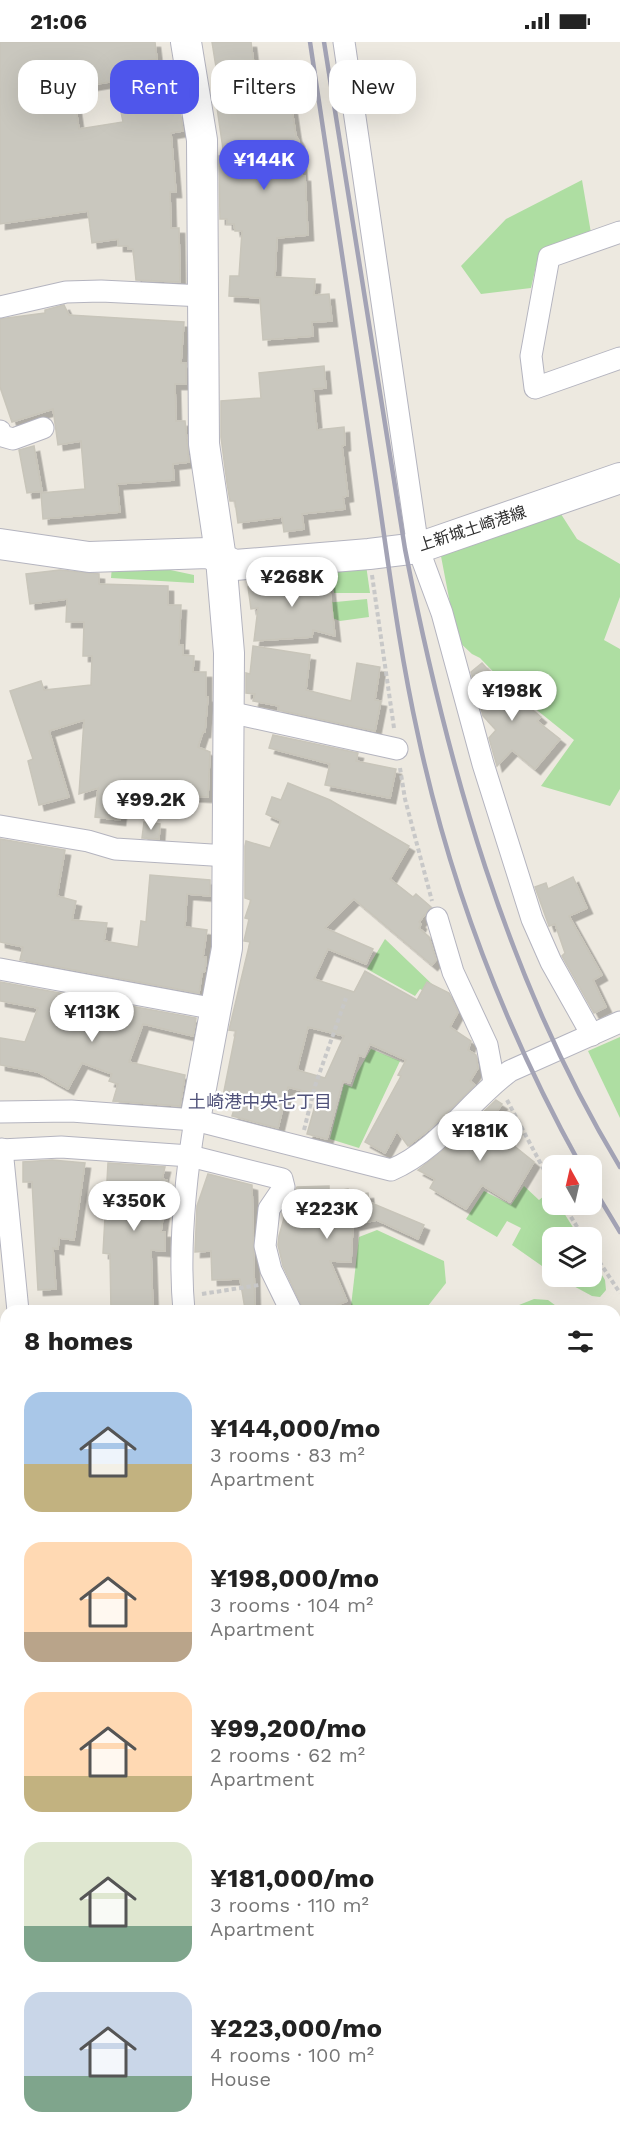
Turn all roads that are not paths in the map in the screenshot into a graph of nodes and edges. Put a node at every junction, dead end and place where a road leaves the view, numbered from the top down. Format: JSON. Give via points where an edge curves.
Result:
{"nodes":[{"id":1,"x":186,"y":42,"type":"edge"},
{"id":2,"x":344,"y":42,"type":"edge"},
{"id":3,"x":620,"y":232,"type":"edge"},
{"id":4,"x":203,"y":296,"type":"junction"},
{"id":5,"x":0,"y":307,"type":"edge"},
{"id":6,"x":620,"y":358,"type":"edge"},
{"id":7,"x":43,"y":428,"type":"dead end"},
{"id":8,"x":0,"y":432,"type":"edge"},
{"id":9,"x":620,"y":478,"type":"edge"},
{"id":10,"x":0,"y":544,"type":"edge"},
{"id":11,"x":418,"y":548,"type":"junction"},
{"id":12,"x":221,"y":560,"type":"junction"},
{"id":13,"x":229,"y":712,"type":"junction"},
{"id":14,"x":397,"y":749,"type":"dead end"},
{"id":15,"x":0,"y":826,"type":"edge"},
{"id":16,"x":228,"y":856,"type":"junction"},
{"id":17,"x":437,"y":918,"type":"dead end"},
{"id":18,"x":0,"y":969,"type":"edge"},
{"id":19,"x":216,"y":1009,"type":"junction"},
{"id":20,"x":620,"y":1022,"type":"edge"},
{"id":21,"x":592,"y":1035,"type":"junction"},
{"id":22,"x":494,"y":1082,"type":"junction"},
{"id":23,"x":0,"y":1112,"type":"edge"},
{"id":24,"x":195,"y":1120,"type":"junction"},
{"id":25,"x":1,"y":1149,"type":"edge"},
{"id":26,"x":190,"y":1156,"type":"junction"},
{"id":27,"x":184,"y":1303,"type":"edge"},
{"id":28,"x":17,"y":1305,"type":"edge"},
{"id":29,"x":288,"y":1305,"type":"edge"}],
"edges":[{"from":1,"to":4,"type":"street","via":[[202,140]]},
{"from":2,"to":11,"type":"street"},
{"from":3,"to":6,"type":"street","via":[[549,257],[531,356],[535,388]]},
{"from":4,"to":5,"type":"street","via":[[66,292]]},
{"from":4,"to":12,"type":"street","via":[[204,444]]},
{"from":7,"to":8,"type":"street","via":[[13,439]]},
{"from":9,"to":11,"type":"street","name":"上新城土崎港線"},
{"from":10,"to":12,"type":"street","name":"上新城土崎港線","via":[[88,557],[208,553]]},
{"from":11,"to":12,"type":"street","name":"上新城土崎港線","via":[[235,565]]},
{"from":11,"to":21,"type":"street","via":[[442,613],[483,764],[532,919]]},
{"from":12,"to":13,"type":"street","via":[[229,653]]},
{"from":13,"to":14,"type":"street"},
{"from":13,"to":16,"type":"street"},
{"from":15,"to":16,"type":"street","via":[[115,849]]},
{"from":16,"to":19,"type":"street","via":[[226,948]]},
{"from":17,"to":22,"type":"street","via":[[453,972],[487,1045]]},
{"from":18,"to":19,"type":"street"},
{"from":19,"to":24,"type":"street"},
{"from":20,"to":21,"type":"street"},
{"from":21,"to":22,"type":"street"},
{"from":22,"to":24,"type":"street","via":[[440,1138],[391,1170]]},
{"from":23,"to":24,"type":"street","via":[[71,1111]]},
{"from":24,"to":26,"type":"street"},
{"from":25,"to":26,"type":"street","via":[[61,1147]]},
{"from":25,"to":28,"type":"street"},
{"from":26,"to":27,"type":"street","via":[[184,1216]]},
{"from":26,"to":29,"type":"street","via":[[282,1179],[284,1187],[269,1209],[265,1246]]}]}
